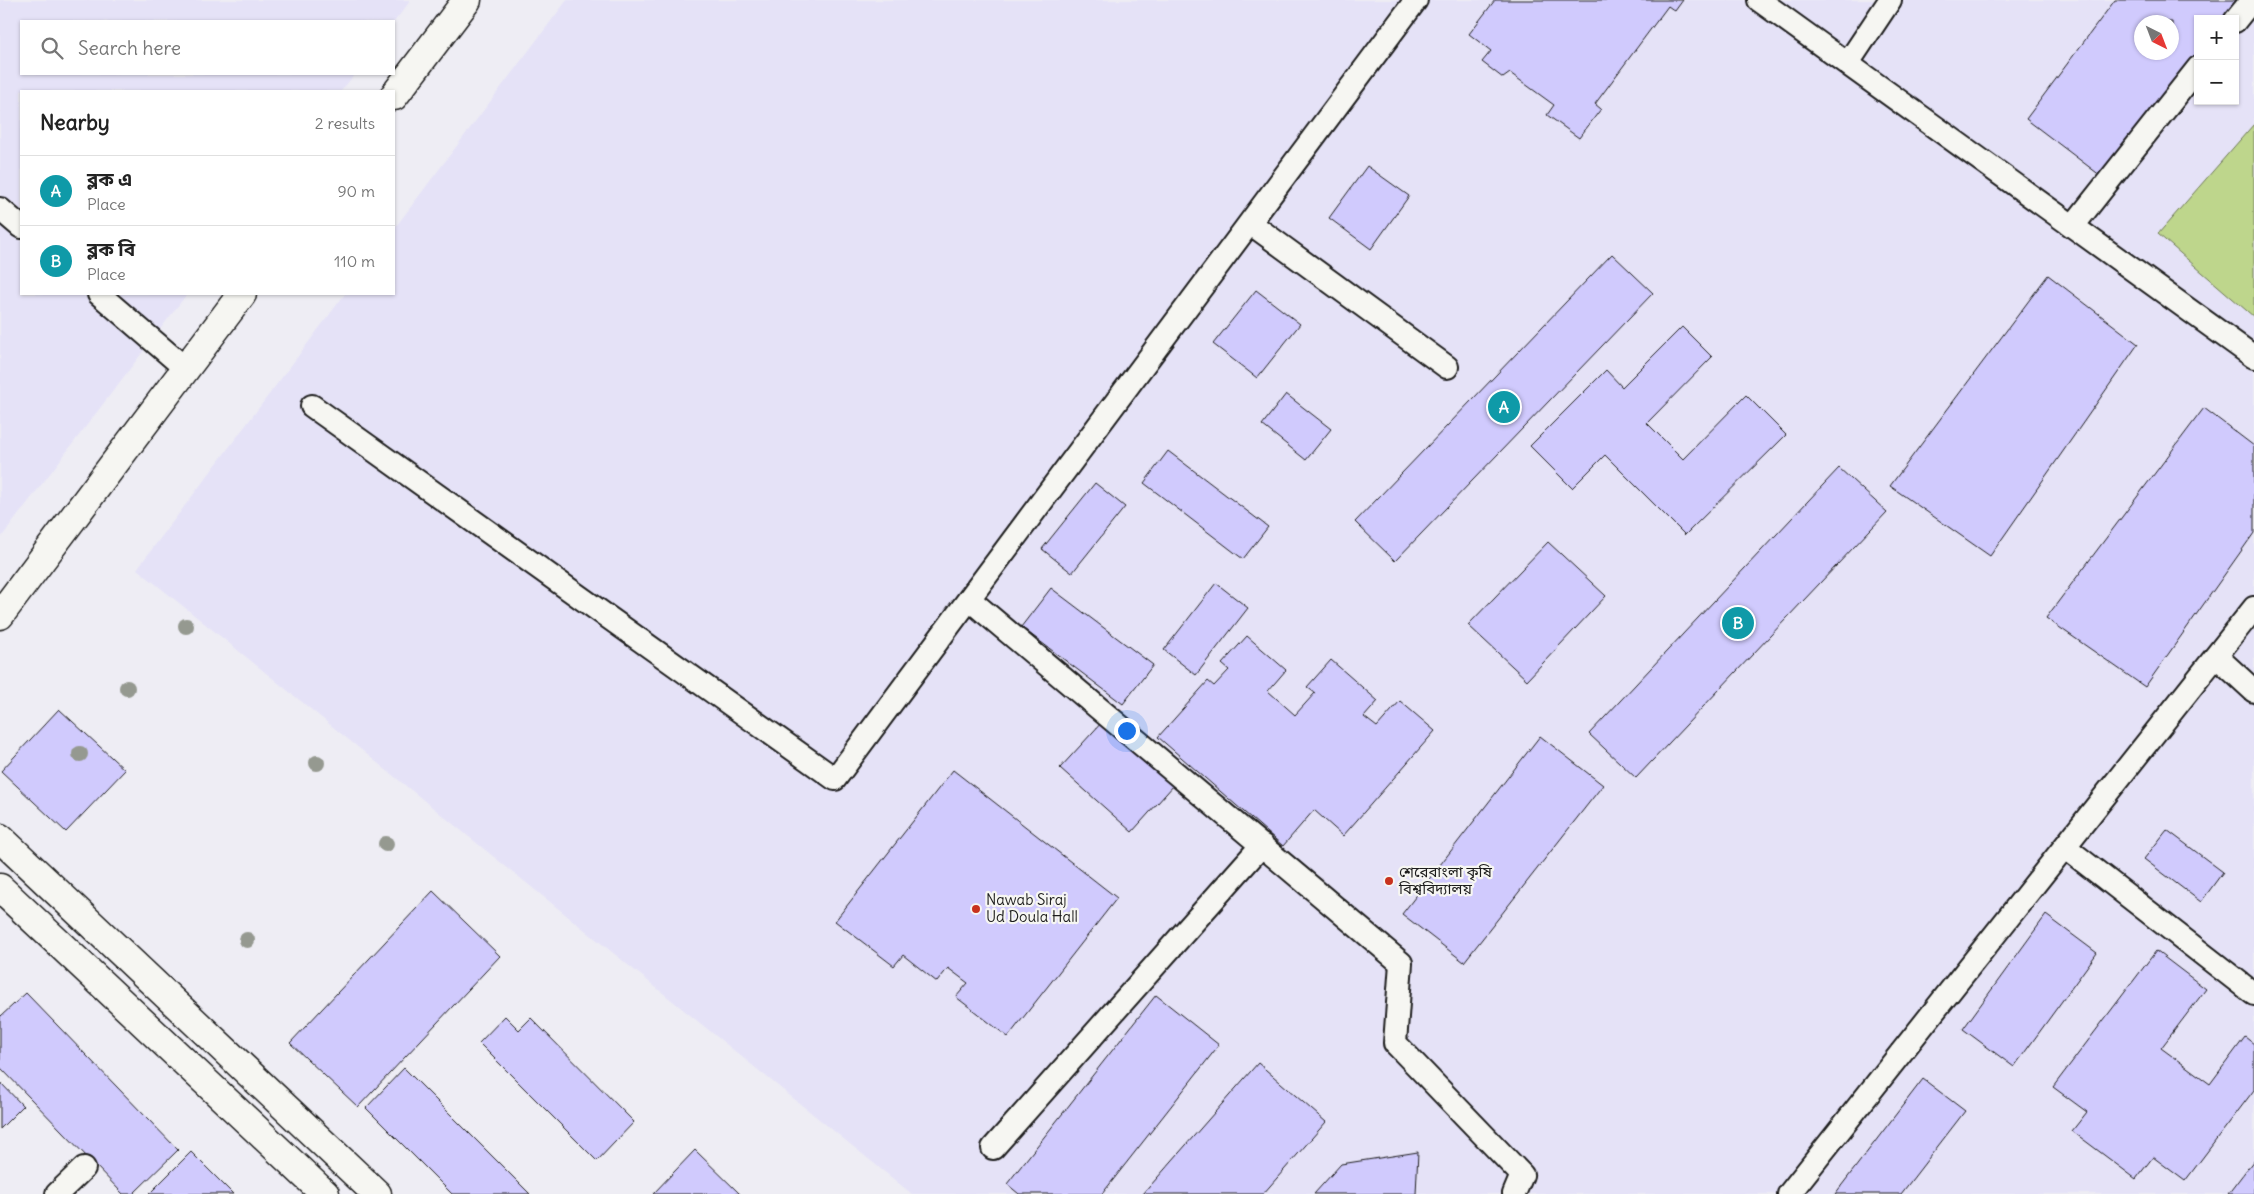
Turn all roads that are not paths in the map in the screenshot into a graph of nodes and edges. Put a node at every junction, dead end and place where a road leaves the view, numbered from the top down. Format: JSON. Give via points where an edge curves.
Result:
{"nodes":[{"id":1,"x":467,"y":0,"type":"edge"},
{"id":2,"x":1416,"y":0,"type":"edge"},
{"id":3,"x":1759,"y":0,"type":"edge"},
{"id":4,"x":1890,"y":0,"type":"edge"},
{"id":5,"x":2252,"y":0,"type":"edge"},
{"id":6,"x":2239,"y":16,"type":"edge"},
{"id":7,"x":1848,"y":63,"type":"junction"},
{"id":8,"x":2194,"y":73,"type":"edge"},
{"id":9,"x":395,"y":95,"type":"edge"},
{"id":10,"x":0,"y":209,"type":"edge"},
{"id":11,"x":1250,"y":223,"type":"junction"},
{"id":12,"x":20,"y":226,"type":"edge"},
{"id":13,"x":2073,"y":226,"type":"junction"},
{"id":14,"x":100,"y":295,"type":"edge"},
{"id":15,"x":241,"y":295,"type":"edge"},
{"id":16,"x":2254,"y":357,"type":"edge"},
{"id":17,"x":1447,"y":367,"type":"dead end"},
{"id":18,"x":186,"y":369,"type":"junction"},
{"id":19,"x":312,"y":406,"type":"dead end"},
{"id":20,"x":969,"y":599,"type":"junction"},
{"id":21,"x":2254,"y":608,"type":"edge"},
{"id":22,"x":0,"y":615,"type":"edge"},
{"id":23,"x":2216,"y":656,"type":"junction"},
{"id":24,"x":2254,"y":690,"type":"edge"},
{"id":25,"x":0,"y":838,"type":"edge"},
{"id":26,"x":1262,"y":845,"type":"junction"},
{"id":27,"x":2065,"y":847,"type":"junction"},
{"id":28,"x":0,"y":888,"type":"edge"},
{"id":29,"x":2254,"y":994,"type":"edge"},
{"id":30,"x":994,"y":1148,"type":"dead end"},
{"id":31,"x":84,"y":1168,"type":"dead end"},
{"id":32,"x":57,"y":1194,"type":"edge"},
{"id":33,"x":325,"y":1194,"type":"edge"},
{"id":34,"x":377,"y":1194,"type":"edge"},
{"id":35,"x":1514,"y":1194,"type":"edge"},
{"id":36,"x":1789,"y":1194,"type":"edge"}],
"edges":[{"from":1,"to":9,"type":"street"},
{"from":2,"to":11,"type":"lane"},
{"from":3,"to":7,"type":"lane"},
{"from":4,"to":7,"type":"lane"},
{"from":5,"to":6,"type":"lane"},
{"from":7,"to":13,"type":"lane"},
{"from":8,"to":13,"type":"lane"},
{"from":10,"to":12,"type":"lane"},
{"from":11,"to":17,"type":"lane"},
{"from":11,"to":20,"type":"lane"},
{"from":13,"to":16,"type":"lane"},
{"from":14,"to":18,"type":"lane"},
{"from":15,"to":18,"type":"street"},
{"from":18,"to":22,"type":"street"},
{"from":19,"to":20,"type":"lane","via":[[835,778]]},
{"from":20,"to":26,"type":"lane"},
{"from":21,"to":23,"type":"lane"},
{"from":23,"to":24,"type":"lane"},
{"from":23,"to":27,"type":"lane"},
{"from":25,"to":34,"type":"street"},
{"from":26,"to":30,"type":"lane"},
{"from":26,"to":35,"type":"lane","via":[[1402,963],[1395,1043],[1522,1175]]},
{"from":27,"to":29,"type":"lane"},
{"from":27,"to":36,"type":"lane"},
{"from":28,"to":33,"type":"street"},
{"from":31,"to":32,"type":"lane"}]}
